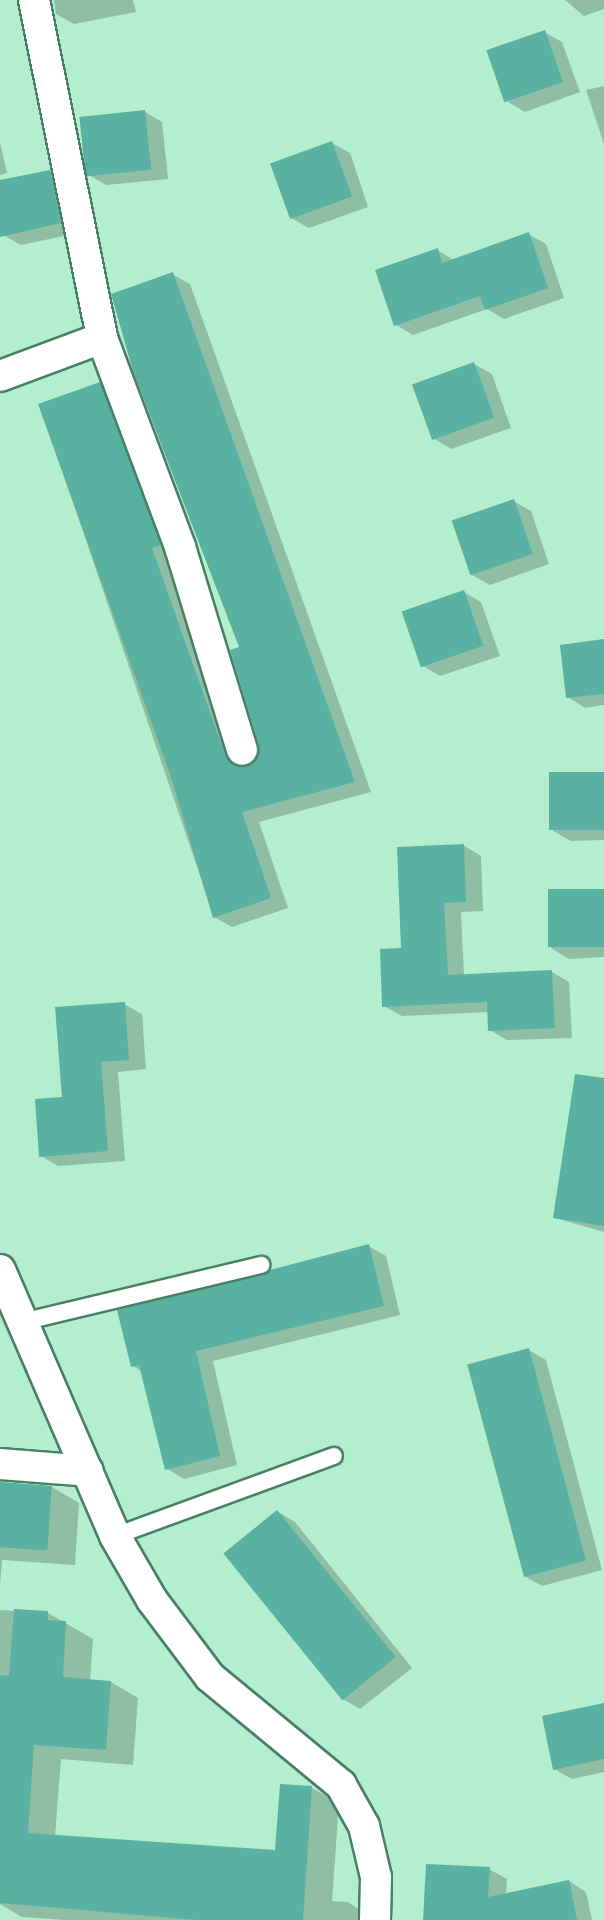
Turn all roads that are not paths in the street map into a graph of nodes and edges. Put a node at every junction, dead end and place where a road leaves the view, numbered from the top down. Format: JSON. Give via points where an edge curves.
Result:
{"nodes":[{"id":1,"x":34,"y":0,"type":"edge"},
{"id":2,"x":102,"y":338,"type":"junction"},
{"id":3,"x":0,"y":376,"type":"edge"},
{"id":4,"x":242,"y":750,"type":"dead end"},
{"id":5,"x":261,"y":1265,"type":"dead end"},
{"id":6,"x":0,"y":1270,"type":"edge"},
{"id":7,"x":26,"y":1321,"type":"junction"},
{"id":8,"x":334,"y":1456,"type":"dead end"},
{"id":9,"x":0,"y":1464,"type":"edge"},
{"id":10,"x":88,"y":1471,"type":"junction"},
{"id":11,"x":115,"y":1536,"type":"junction"},
{"id":12,"x":375,"y":1920,"type":"edge"}],
"edges":[{"from":1,"to":2,"type":"street"},
{"from":2,"to":3,"type":"street"},
{"from":2,"to":4,"type":"street","via":[[180,547]]},
{"from":5,"to":7,"type":"lane"},
{"from":6,"to":7,"type":"street"},
{"from":7,"to":10,"type":"street"},
{"from":8,"to":11,"type":"lane"},
{"from":9,"to":10,"type":"street"},
{"from":10,"to":11,"type":"street"},
{"from":11,"to":12,"type":"street","via":[[152,1600],[210,1677],[341,1785],[364,1826],[376,1877]]}]}
